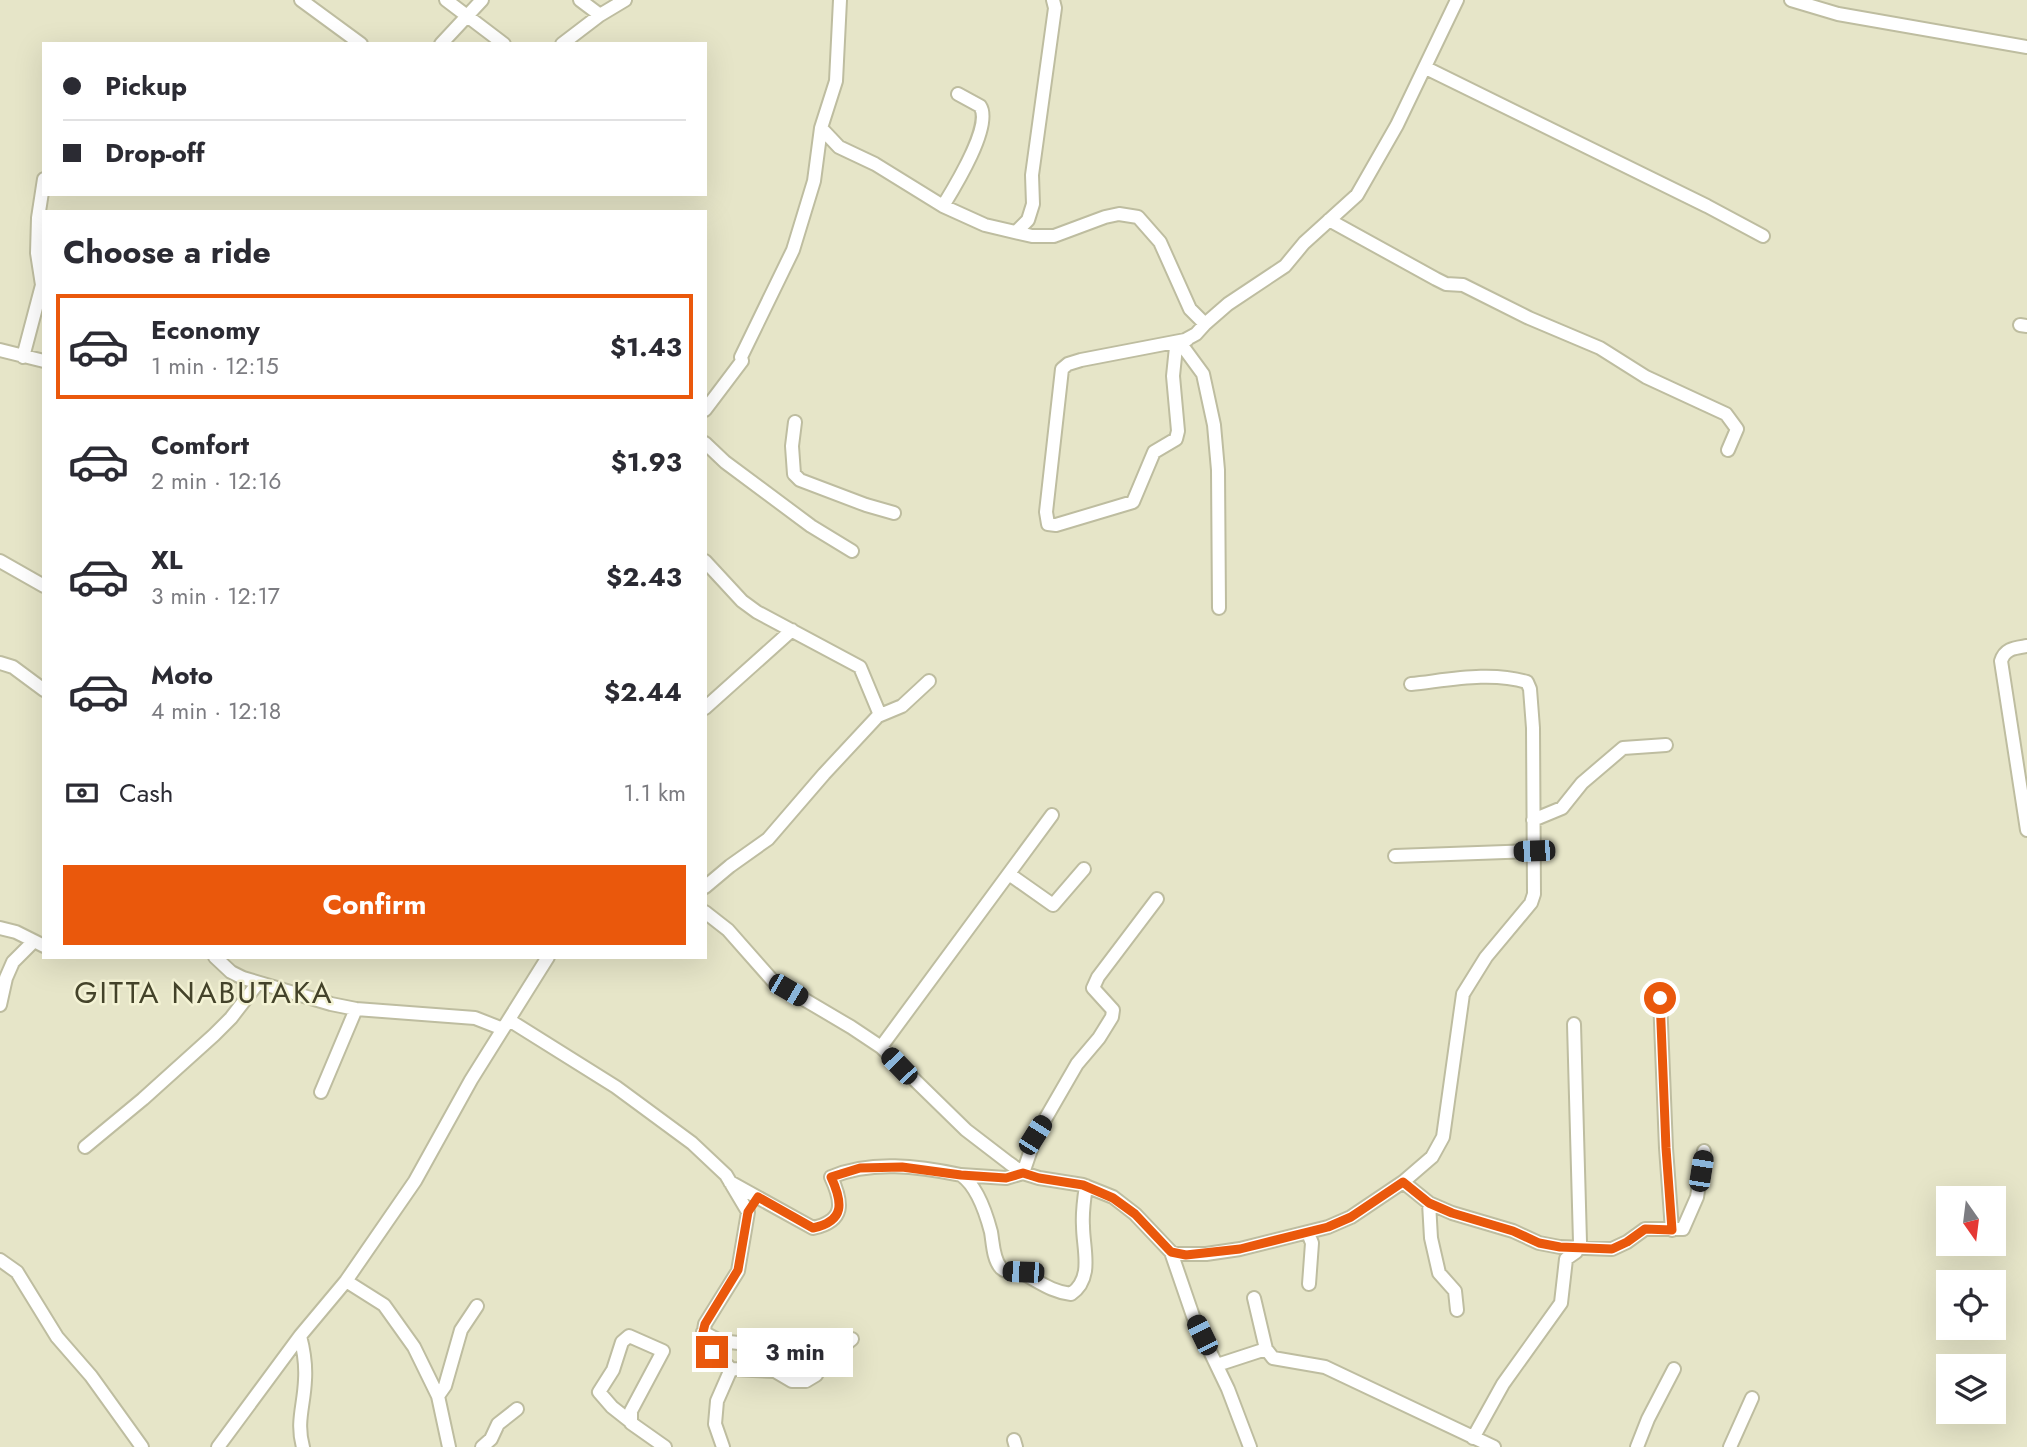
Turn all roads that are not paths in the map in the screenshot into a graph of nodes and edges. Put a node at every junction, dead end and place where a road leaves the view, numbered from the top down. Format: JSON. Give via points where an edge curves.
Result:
{"nodes":[{"id":1,"x":301,"y":0,"type":"edge"},
{"id":2,"x":446,"y":0,"type":"edge"},
{"id":3,"x":482,"y":0,"type":"edge"},
{"id":4,"x":580,"y":0,"type":"edge"},
{"id":5,"x":625,"y":0,"type":"edge"},
{"id":6,"x":840,"y":0,"type":"edge"},
{"id":7,"x":1054,"y":0,"type":"edge"},
{"id":8,"x":1457,"y":0,"type":"edge"},
{"id":9,"x":1791,"y":0,"type":"edge"},
{"id":10,"x":600,"y":15,"type":"junction"},
{"id":11,"x":467,"y":16,"type":"junction"},
{"id":12,"x":358,"y":42,"type":"edge"},
{"id":13,"x":443,"y":42,"type":"edge"},
{"id":14,"x":500,"y":42,"type":"edge"},
{"id":15,"x":565,"y":42,"type":"edge"},
{"id":16,"x":2027,"y":47,"type":"edge"},
{"id":17,"x":1426,"y":68,"type":"junction"},
{"id":18,"x":958,"y":94,"type":"dead end"},
{"id":19,"x":821,"y":128,"type":"junction"},
{"id":20,"x":42,"y":192,"type":"edge"},
{"id":21,"x":943,"y":206,"type":"junction"},
{"id":22,"x":1329,"y":220,"type":"junction"},
{"id":23,"x":1017,"y":231,"type":"junction"},
{"id":24,"x":1763,"y":236,"type":"dead end"},
{"id":25,"x":1205,"y":324,"type":"junction"},
{"id":26,"x":1184,"y":341,"type":"junction"},
{"id":27,"x":0,"y":350,"type":"edge"},
{"id":28,"x":23,"y":357,"type":"junction"},
{"id":29,"x":42,"y":360,"type":"edge"},
{"id":30,"x":707,"y":407,"type":"edge"},
{"id":31,"x":795,"y":422,"type":"dead end"},
{"id":32,"x":707,"y":445,"type":"edge"},
{"id":33,"x":1728,"y":450,"type":"dead end"},
{"id":34,"x":894,"y":513,"type":"dead end"},
{"id":35,"x":852,"y":551,"type":"dead end"},
{"id":36,"x":0,"y":561,"type":"edge"},
{"id":37,"x":707,"y":563,"type":"edge"},
{"id":38,"x":42,"y":585,"type":"edge"},
{"id":39,"x":1219,"y":608,"type":"dead end"},
{"id":40,"x":792,"y":630,"type":"junction"},
{"id":41,"x":2027,"y":646,"type":"edge"},
{"id":42,"x":0,"y":663,"type":"edge"},
{"id":43,"x":929,"y":681,"type":"dead end"},
{"id":44,"x":1411,"y":684,"type":"dead end"},
{"id":45,"x":42,"y":689,"type":"edge"},
{"id":46,"x":707,"y":706,"type":"edge"},
{"id":47,"x":880,"y":715,"type":"junction"},
{"id":48,"x":1666,"y":745,"type":"dead end"},
{"id":49,"x":1052,"y":815,"type":"dead end"},
{"id":50,"x":1533,"y":820,"type":"junction"},
{"id":51,"x":2027,"y":830,"type":"edge"},
{"id":52,"x":1534,"y":851,"type":"junction"},
{"id":53,"x":1395,"y":856,"type":"dead end"},
{"id":54,"x":1084,"y":869,"type":"dead end"},
{"id":55,"x":1009,"y":874,"type":"junction"},
{"id":56,"x":707,"y":885,"type":"edge"},
{"id":57,"x":1157,"y":899,"type":"dead end"},
{"id":58,"x":707,"y":914,"type":"edge"},
{"id":59,"x":0,"y":928,"type":"edge"},
{"id":60,"x":38,"y":944,"type":"edge"},
{"id":61,"x":217,"y":959,"type":"edge"},
{"id":62,"x":547,"y":959,"type":"edge"},
{"id":63,"x":258,"y":983,"type":"junction"},
{"id":64,"x":1660,"y":998,"type":"dead end"},
{"id":65,"x":0,"y":1005,"type":"edge"},
{"id":66,"x":356,"y":1009,"type":"junction"},
{"id":67,"x":1574,"y":1024,"type":"dead end"},
{"id":68,"x":506,"y":1025,"type":"junction"},
{"id":69,"x":881,"y":1048,"type":"junction"},
{"id":70,"x":321,"y":1092,"type":"dead end"},
{"id":71,"x":85,"y":1147,"type":"dead end"},
{"id":72,"x":1704,"y":1151,"type":"dead end"},
{"id":73,"x":1023,"y":1173,"type":"junction"},
{"id":74,"x":961,"y":1175,"type":"junction"},
{"id":75,"x":730,"y":1182,"type":"junction"},
{"id":76,"x":1403,"y":1182,"type":"junction"},
{"id":77,"x":1086,"y":1186,"type":"junction"},
{"id":78,"x":758,"y":1197,"type":"junction"},
{"id":79,"x":1429,"y":1203,"type":"junction"},
{"id":80,"x":748,"y":1212,"type":"junction"},
{"id":81,"x":1672,"y":1230,"type":"junction"},
{"id":82,"x":1308,"y":1233,"type":"junction"},
{"id":83,"x":1578,"y":1249,"type":"junction"},
{"id":84,"x":1171,"y":1252,"type":"junction"},
{"id":85,"x":1186,"y":1255,"type":"junction"},
{"id":86,"x":0,"y":1260,"type":"edge"},
{"id":87,"x":1178,"y":1267,"type":"junction"},
{"id":88,"x":346,"y":1281,"type":"junction"},
{"id":89,"x":1309,"y":1284,"type":"dead end"},
{"id":90,"x":1254,"y":1298,"type":"dead end"},
{"id":91,"x":477,"y":1306,"type":"dead end"},
{"id":92,"x":1457,"y":1310,"type":"dead end"},
{"id":93,"x":703,"y":1332,"type":"junction"},
{"id":94,"x":300,"y":1336,"type":"junction"},
{"id":95,"x":852,"y":1339,"type":"dead end"},
{"id":96,"x":1266,"y":1349,"type":"junction"},
{"id":97,"x":825,"y":1361,"type":"junction"},
{"id":98,"x":1217,"y":1365,"type":"junction"},
{"id":99,"x":793,"y":1367,"type":"junction"},
{"id":100,"x":732,"y":1368,"type":"junction"},
{"id":101,"x":1674,"y":1369,"type":"dead end"},
{"id":102,"x":775,"y":1371,"type":"junction"},
{"id":103,"x":438,"y":1396,"type":"junction"},
{"id":104,"x":1752,"y":1398,"type":"dead end"},
{"id":105,"x":517,"y":1409,"type":"dead end"},
{"id":106,"x":631,"y":1422,"type":"junction"},
{"id":107,"x":1473,"y":1438,"type":"junction"},
{"id":108,"x":142,"y":1447,"type":"edge"},
{"id":109,"x":218,"y":1447,"type":"edge"},
{"id":110,"x":303,"y":1447,"type":"edge"},
{"id":111,"x":449,"y":1447,"type":"edge"},
{"id":112,"x":482,"y":1447,"type":"edge"},
{"id":113,"x":665,"y":1447,"type":"edge"},
{"id":114,"x":723,"y":1447,"type":"edge"},
{"id":115,"x":1250,"y":1447,"type":"edge"},
{"id":116,"x":1494,"y":1447,"type":"edge"},
{"id":117,"x":1637,"y":1447,"type":"edge"},
{"id":118,"x":1730,"y":1447,"type":"edge"}],
"edges":[{"from":1,"to":12,"type":"street"},
{"from":2,"to":11,"type":"street"},
{"from":3,"to":11,"type":"street"},
{"from":4,"to":10,"type":"street"},
{"from":5,"to":10,"type":"street"},
{"from":6,"to":19,"type":"street","via":[[836,81]]},
{"from":7,"to":23,"type":"street","via":[[1032,175],[1033,204],[1028,220]]},
{"from":8,"to":17,"type":"street"},
{"from":9,"to":16,"type":"street","via":[[1838,14]]},
{"from":10,"to":15,"type":"street"},
{"from":11,"to":13,"type":"street"},
{"from":11,"to":14,"type":"street"},
{"from":17,"to":22,"type":"street","via":[[1367,181]]},
{"from":17,"to":24,"type":"street"},
{"from":18,"to":21,"type":"street","via":[[980,106],[983,115],[966,166]]},
{"from":19,"to":21,"type":"street","via":[[839,147]]},
{"from":19,"to":30,"type":"street","via":[[814,181],[793,250],[742,361]]},
{"from":20,"to":28,"type":"street","via":[[37,253],[41,285]]},
{"from":21,"to":23,"type":"street","via":[[985,225]]},
{"from":22,"to":25,"type":"street","via":[[1285,266]]},
{"from":22,"to":33,"type":"street","via":[[1446,284],[1463,285],[1600,348],[1646,377],[1726,414],[1737,429]]},
{"from":23,"to":25,"type":"street","via":[[1055,236],[1105,217],[1138,217],[1160,242],[1190,309]]},
{"from":25,"to":26,"type":"street"},
{"from":26,"to":26,"type":"street","via":[[1081,360],[1062,369],[1045,512],[1048,524],[1133,502],[1154,452],[1176,439],[1173,376],[1176,347]]},
{"from":26,"to":39,"type":"street","via":[[1203,374],[1214,425]]},
{"from":27,"to":28,"type":"street"},
{"from":28,"to":29,"type":"street"},
{"from":31,"to":34,"type":"street","via":[[794,474],[800,480]]},
{"from":32,"to":35,"type":"street","via":[[811,526]]},
{"from":36,"to":38,"type":"street"},
{"from":37,"to":40,"type":"street","via":[[742,601]]},
{"from":40,"to":46,"type":"street"},
{"from":40,"to":47,"type":"street","via":[[860,667]]},
{"from":41,"to":51,"type":"street","via":[[2008,650],[2001,662]]},
{"from":42,"to":45,"type":"street"},
{"from":43,"to":47,"type":"street","via":[[902,706]]},
{"from":44,"to":50,"type":"street","via":[[1510,677],[1527,682],[1533,728]]},
{"from":47,"to":56,"type":"street","via":[[768,839]]},
{"from":48,"to":50,"type":"street","via":[[1623,748],[1582,783],[1562,808]]},
{"from":49,"to":55,"type":"street"},
{"from":50,"to":52,"type":"street"},
{"from":52,"to":53,"type":"street"},
{"from":52,"to":76,"type":"street","via":[[1531,903],[1462,994],[1443,1137],[1432,1157]]},
{"from":54,"to":55,"type":"street","via":[[1053,905]]},
{"from":55,"to":69,"type":"street"},
{"from":57,"to":73,"type":"street","via":[[1098,977],[1093,988],[1113,1010],[1112,1017],[1077,1063],[1035,1135]]},
{"from":58,"to":69,"type":"street","via":[[728,930],[773,981]]},
{"from":59,"to":60,"type":"street"},
{"from":60,"to":65,"type":"street","via":[[13,962]]},
{"from":61,"to":63,"type":"street","via":[[231,972]]},
{"from":62,"to":68,"type":"street"},
{"from":63,"to":66,"type":"street"},
{"from":63,"to":71,"type":"street","via":[[214,1035]]},
{"from":64,"to":81,"type":"street"},
{"from":66,"to":68,"type":"street","via":[[475,1018]]},
{"from":66,"to":70,"type":"street"},
{"from":67,"to":83,"type":"street"},
{"from":68,"to":75,"type":"street","via":[[582,1064],[692,1143]]},
{"from":68,"to":88,"type":"street","via":[[415,1181]]},
{"from":69,"to":73,"type":"street","via":[[967,1130]]},
{"from":72,"to":81,"type":"street","via":[[1694,1207],[1683,1229]]},
{"from":73,"to":74,"type":"street","via":[[1006,1178]]},
{"from":73,"to":77,"type":"street"},
{"from":74,"to":77,"type":"street","via":[[975,1192],[988,1223],[999,1266],[1071,1294],[1086,1269],[1082,1216]]},
{"from":74,"to":78,"type":"street","via":[[902,1167],[844,1172],[831,1177],[839,1194],[834,1221],[813,1228]]},
{"from":75,"to":78,"type":"street"},
{"from":75,"to":80,"type":"street"},
{"from":76,"to":79,"type":"street"},
{"from":76,"to":82,"type":"street","via":[[1351,1217]]},
{"from":77,"to":84,"type":"street","via":[[1135,1214]]},
{"from":78,"to":80,"type":"street"},
{"from":79,"to":83,"type":"street","via":[[1539,1243]]},
{"from":79,"to":92,"type":"street","via":[[1439,1273],[1455,1290]]},
{"from":80,"to":93,"type":"street","via":[[738,1270]]},
{"from":81,"to":83,"type":"street","via":[[1645,1229],[1617,1247]]},
{"from":82,"to":85,"type":"street","via":[[1240,1249]]},
{"from":82,"to":89,"type":"street","via":[[1312,1243]]},
{"from":83,"to":107,"type":"street","via":[[1566,1259],[1561,1303],[1503,1384]]},
{"from":84,"to":85,"type":"street"},
{"from":84,"to":87,"type":"street"},
{"from":85,"to":87,"type":"street"},
{"from":86,"to":108,"type":"street","via":[[17,1272],[57,1336]]},
{"from":87,"to":98,"type":"street","via":[[1193,1316]]},
{"from":88,"to":94,"type":"street"},
{"from":88,"to":103,"type":"street","via":[[384,1306],[414,1347]]},
{"from":90,"to":96,"type":"street"},
{"from":91,"to":103,"type":"street","via":[[461,1330]]},
{"from":93,"to":99,"type":"street","via":[[720,1341],[766,1346]]},
{"from":93,"to":100,"type":"street","via":[[712,1352]]},
{"from":94,"to":109,"type":"street"},
{"from":94,"to":110,"type":"street","via":[[305,1380],[298,1428]]},
{"from":95,"to":97,"type":"street"},
{"from":96,"to":98,"type":"street"},
{"from":96,"to":107,"type":"street","via":[[1273,1358],[1325,1367]]},
{"from":97,"to":99,"type":"street"},
{"from":97,"to":102,"type":"street","via":[[806,1381],[792,1381]]},
{"from":98,"to":115,"type":"street"},
{"from":99,"to":102,"type":"street"},
{"from":100,"to":102,"type":"street"},
{"from":100,"to":114,"type":"street","via":[[717,1401],[715,1424]]},
{"from":101,"to":117,"type":"street"},
{"from":103,"to":111,"type":"street"},
{"from":104,"to":118,"type":"street"},
{"from":105,"to":112,"type":"street","via":[[498,1424]]},
{"from":106,"to":106,"type":"street","via":[[631,1411],[663,1351],[629,1336],[599,1392]]},
{"from":106,"to":113,"type":"street"},
{"from":107,"to":116,"type":"street"}]}
